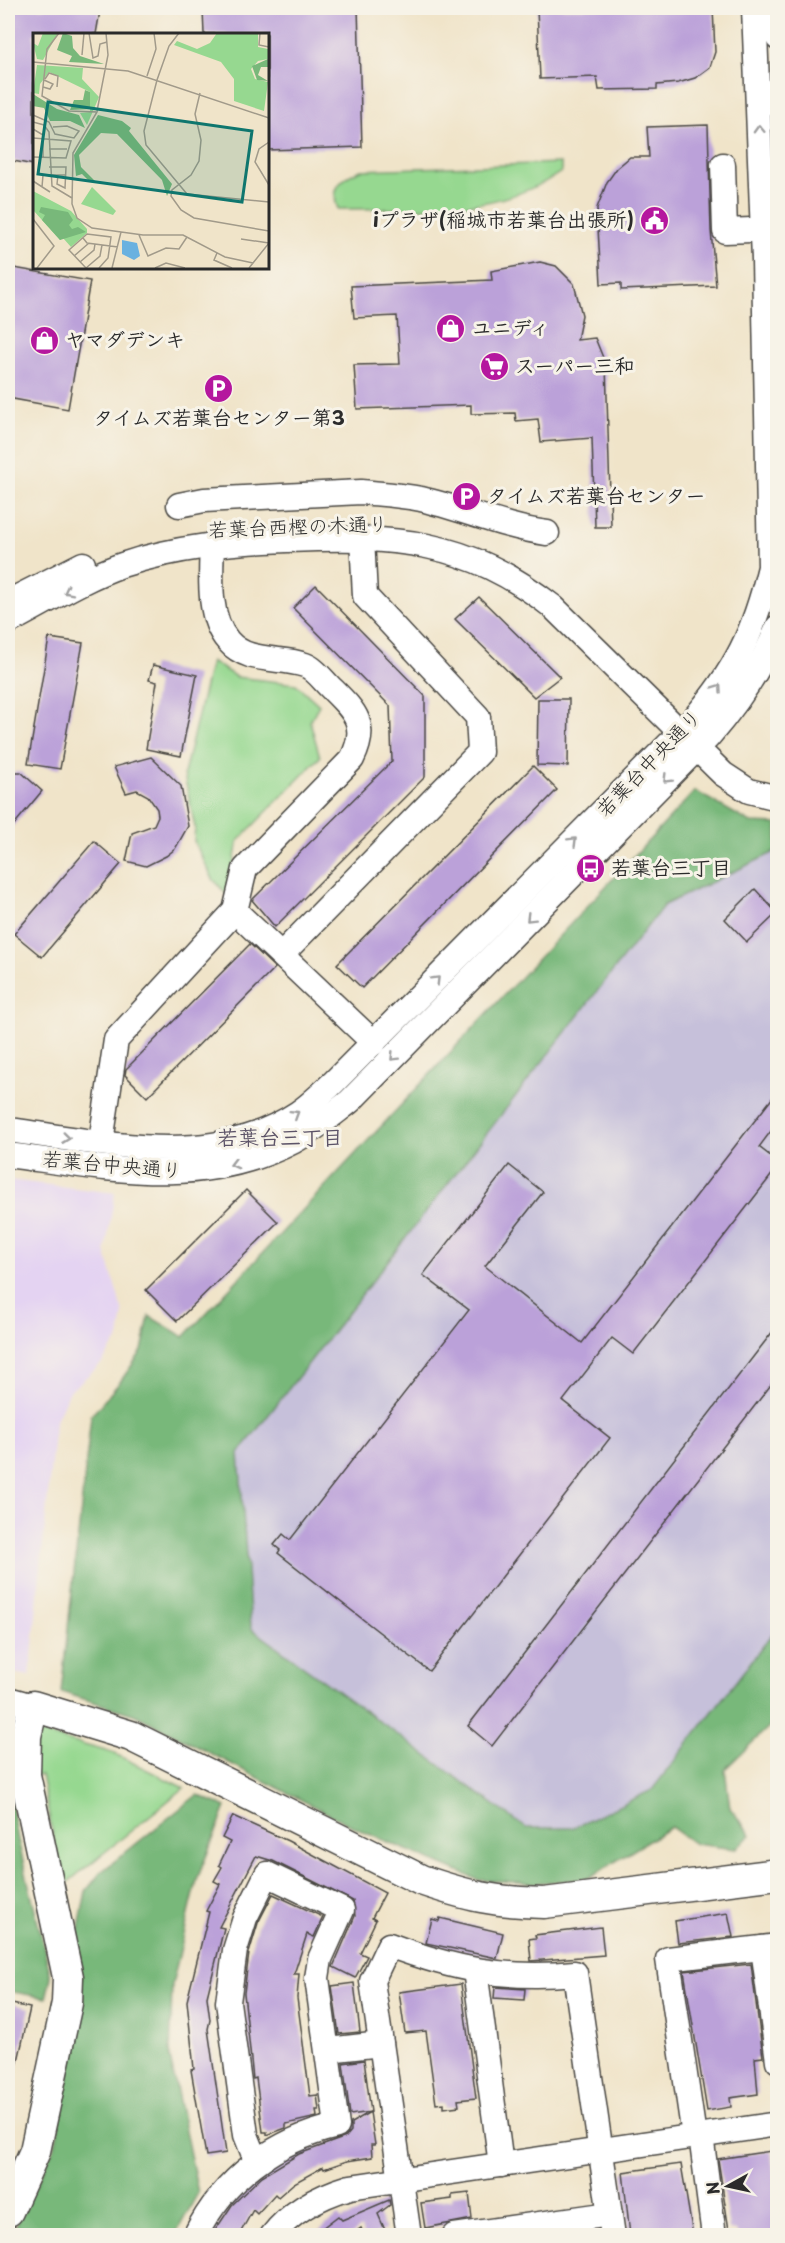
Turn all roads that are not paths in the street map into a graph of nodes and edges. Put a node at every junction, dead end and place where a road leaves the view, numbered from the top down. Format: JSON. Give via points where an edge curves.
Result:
{"nodes":[{"id":1,"x":754,"y":8,"type":"edge"},
{"id":2,"x":776,"y":8,"type":"edge"},
{"id":3,"x":777,"y":38,"type":"edge"},
{"id":4,"x":761,"y":185,"type":"junction"},
{"id":5,"x":770,"y":229,"type":"edge"},
{"id":6,"x":770,"y":260,"type":"edge"},
{"id":7,"x":178,"y":505,"type":"dead end"},
{"id":8,"x":547,"y":533,"type":"dead end"},
{"id":9,"x":362,"y":538,"type":"junction"},
{"id":10,"x":212,"y":544,"type":"junction"},
{"id":11,"x":8,"y":602,"type":"edge"},
{"id":12,"x":8,"y":622,"type":"edge"},
{"id":13,"x":777,"y":627,"type":"edge"},
{"id":14,"x":694,"y":735,"type":"junction"},
{"id":15,"x":777,"y":782,"type":"edge"},
{"id":16,"x":777,"y":798,"type":"edge"},
{"id":17,"x":235,"y":911,"type":"junction"},
{"id":18,"x":282,"y":954,"type":"junction"},
{"id":19,"x":374,"y":1043,"type":"junction"},
{"id":20,"x":8,"y":1130,"type":"edge"},
{"id":21,"x":101,"y":1142,"type":"junction"},
{"id":22,"x":8,"y":1155,"type":"edge"},
{"id":23,"x":20,"y":1702,"type":"edge"},
{"id":24,"x":777,"y":1874,"type":"edge"},
{"id":25,"x":770,"y":1947,"type":"edge"},
{"id":26,"x":475,"y":1970,"type":"junction"},
{"id":27,"x":776,"y":2032,"type":"edge"},
{"id":28,"x":381,"y":2044,"type":"junction"},
{"id":29,"x":328,"y":2050,"type":"junction"},
{"id":30,"x":777,"y":2061,"type":"edge"},
{"id":31,"x":777,"y":2124,"type":"edge"},
{"id":32,"x":697,"y":2136,"type":"junction"},
{"id":33,"x":601,"y":2150,"type":"junction"},
{"id":34,"x":256,"y":2160,"type":"junction"},
{"id":35,"x":501,"y":2165,"type":"junction"},
{"id":36,"x":400,"y":2179,"type":"junction"},
{"id":37,"x":8,"y":2211,"type":"edge"},
{"id":38,"x":611,"y":2225,"type":"edge"},
{"id":39,"x":510,"y":2232,"type":"edge"},
{"id":40,"x":195,"y":2235,"type":"edge"},
{"id":41,"x":273,"y":2235,"type":"edge"},
{"id":42,"x":409,"y":2235,"type":"edge"},
{"id":43,"x":454,"y":2235,"type":"edge"},
{"id":44,"x":714,"y":2235,"type":"edge"}],
"edges":[{"from":4,"to":1,"type":"street","name":"若葉台中央通り","one_way":true},
{"from":2,"to":3,"type":"street"},
{"from":4,"to":5,"type":"street","name":"若葉台中央通り"},
{"from":4,"to":5,"type":"street","via":[[723,176],[725,231]]},
{"from":5,"to":6,"type":"street","name":"若葉台中央通り"},
{"from":14,"to":6,"type":"street","name":"若葉台中央通り","one_way":true,"via":[[749,637],[770,567]]},
{"from":7,"to":8,"type":"street","via":[[361,492],[422,499],[516,529]]},
{"from":9,"to":10,"type":"street","name":"若葉台西樫の木通り"},
{"from":9,"to":14,"type":"street","name":"若葉台西樫の木通り","via":[[439,547],[509,575],[553,607]]},
{"from":9,"to":18,"type":"street","via":[[364,596],[478,717],[480,752]]},
{"from":10,"to":12,"type":"street","name":"若葉台西樫の木通り","one_way":true,"via":[[118,566]]},
{"from":10,"to":17,"type":"street","via":[[215,614],[229,643],[252,656],[309,666],[357,714],[360,726],[358,749],[352,759],[245,869]]},
{"from":11,"to":14,"type":"street","name":"若葉台西樫の木通り","via":[[113,552],[180,534],[241,526],[409,524],[469,542],[531,571],[565,595]]},
{"from":13,"to":14,"type":"street","name":"若葉台中央通り","via":[[770,648],[728,714]]},
{"from":14,"to":15,"type":"street","via":[[756,776]]},
{"from":14,"to":16,"type":"street","via":[[723,774],[749,791]]},
{"from":19,"to":14,"type":"street","name":"若葉台中央通り","one_way":true},
{"from":14,"to":22,"type":"street","name":"若葉台中央通り","one_way":true,"via":[[350,1101],[296,1140],[239,1163],[183,1172],[128,1170]]},
{"from":17,"to":18,"type":"street"},
{"from":17,"to":21,"type":"street","via":[[116,1040]]},
{"from":18,"to":19,"type":"street"},
{"from":21,"to":19,"type":"street","name":"若葉台中央通り","one_way":true,"via":[[161,1150],[236,1141],[298,1113]]},
{"from":20,"to":21,"type":"street","name":"若葉台中央通り","one_way":true},
{"from":23,"to":24,"type":"main road","via":[[131,1736],[421,1880],[471,1897],[544,1903]]},
{"from":23,"to":37,"type":"main road","via":[[26,1736],[25,1775],[68,1977],[67,2003],[34,2151]]},
{"from":25,"to":27,"type":"street"},
{"from":25,"to":32,"type":"street","via":[[668,1959]]},
{"from":26,"to":28,"type":"street","via":[[389,1945],[372,1981]]},
{"from":26,"to":33,"type":"street","via":[[512,1976],[575,1973]]},
{"from":26,"to":35,"type":"street"},
{"from":27,"to":30,"type":"street"},
{"from":28,"to":29,"type":"street"},
{"from":28,"to":36,"type":"street"},
{"from":29,"to":34,"type":"street","via":[[337,2126],[291,2141]]},
{"from":29,"to":34,"type":"street","via":[[317,1978],[320,1959],[342,1910],[267,1874],[235,1950],[228,2002],[246,2135]]},
{"from":31,"to":32,"type":"street"},
{"from":32,"to":33,"type":"street"},
{"from":32,"to":44,"type":"street"},
{"from":33,"to":35,"type":"street"},
{"from":33,"to":38,"type":"street"},
{"from":34,"to":40,"type":"street","via":[[226,2190]]},
{"from":35,"to":36,"type":"street"},
{"from":36,"to":41,"type":"street","via":[[325,2195],[300,2209]]},
{"from":36,"to":42,"type":"street"},
{"from":38,"to":39,"type":"street"},
{"from":39,"to":43,"type":"street"}]}
